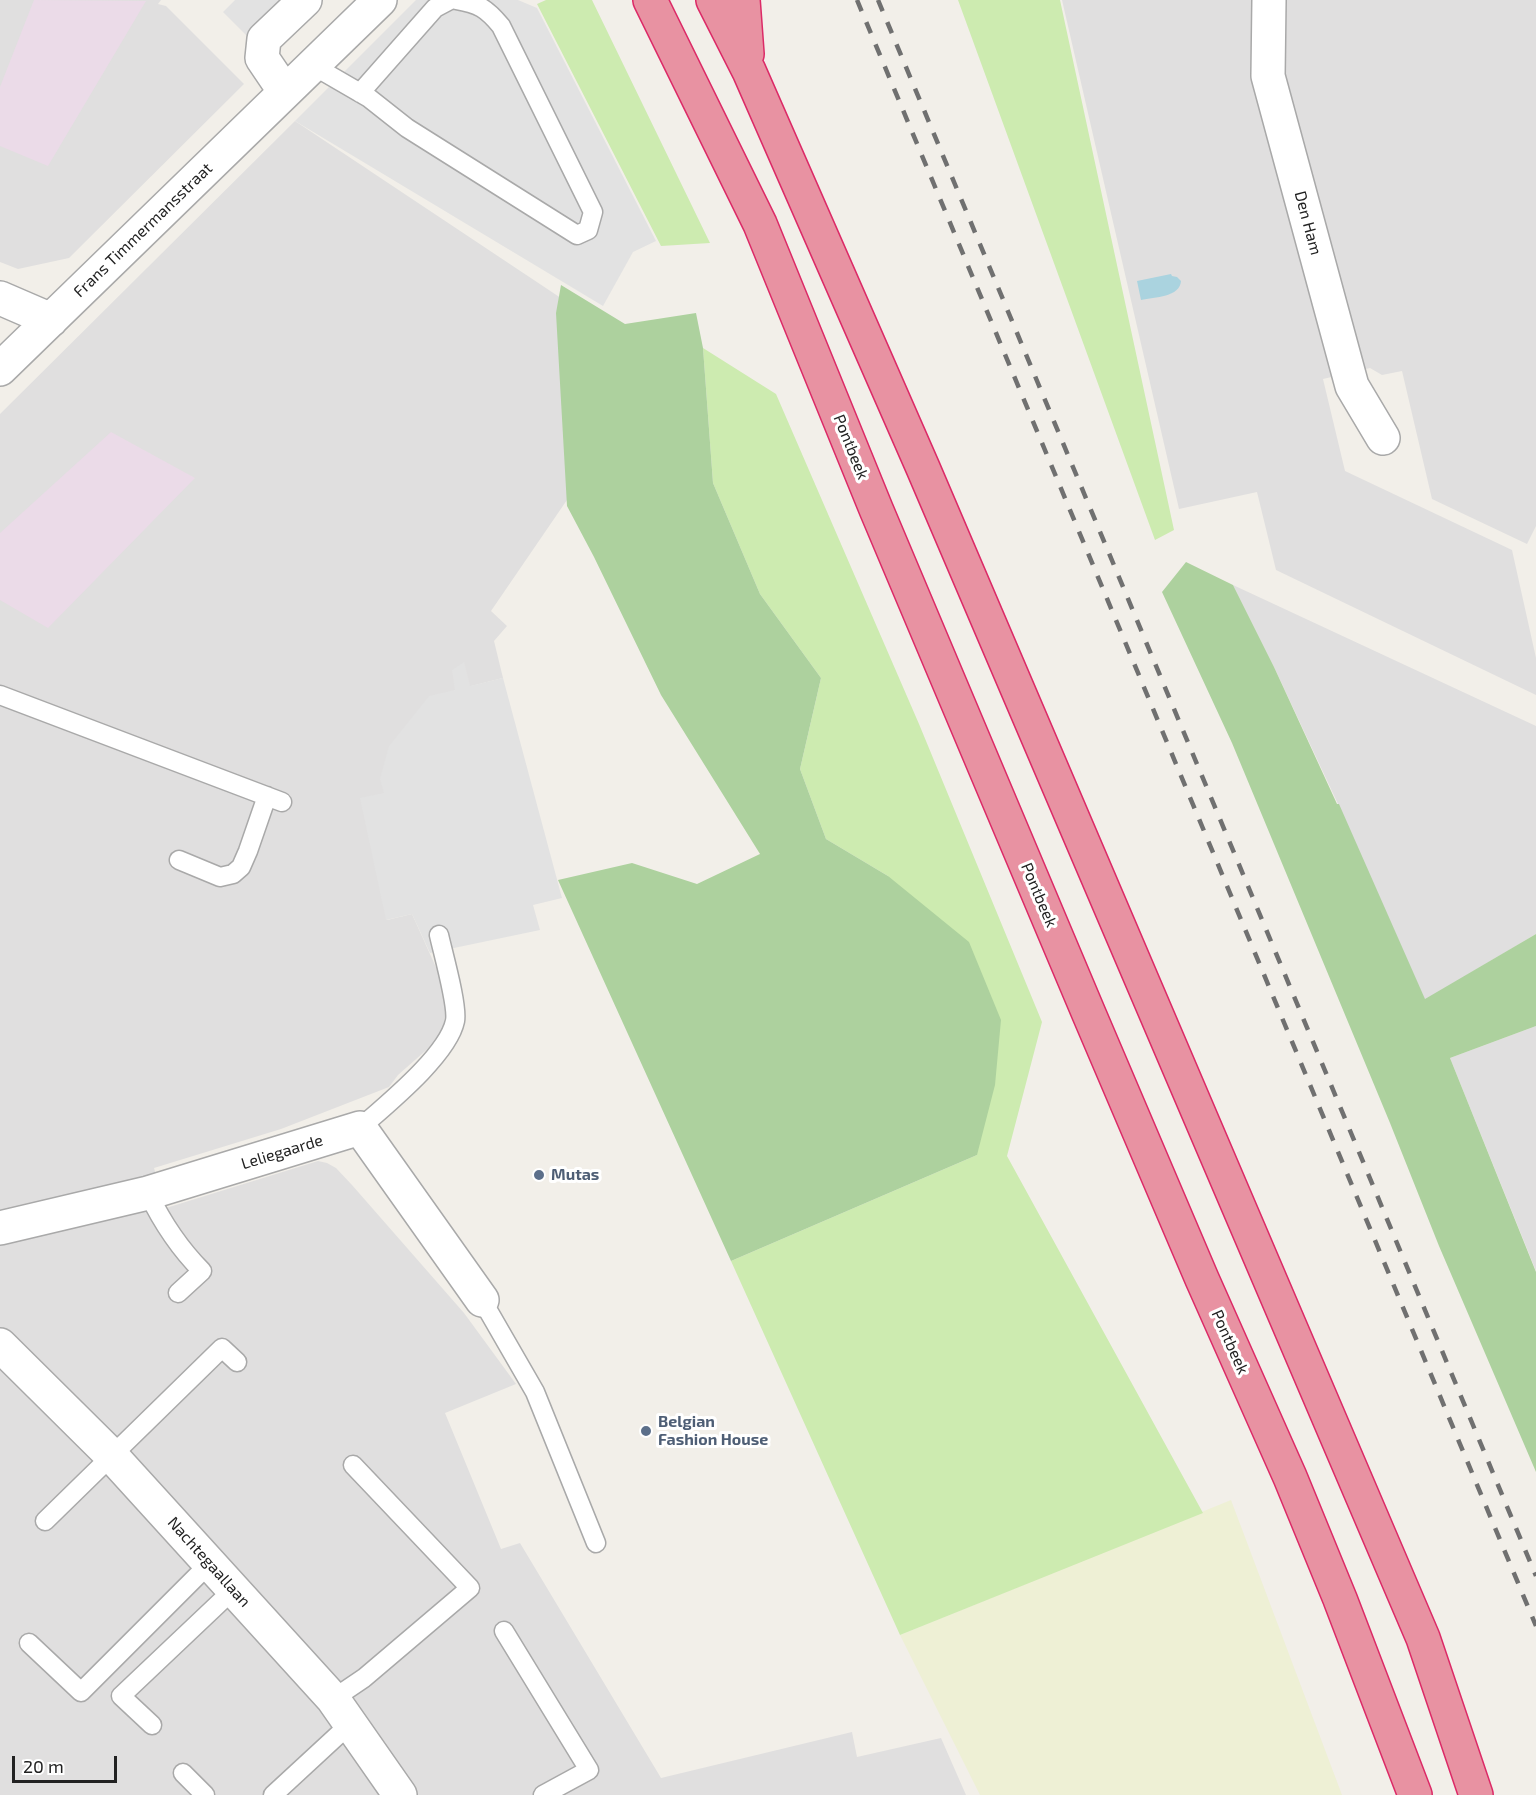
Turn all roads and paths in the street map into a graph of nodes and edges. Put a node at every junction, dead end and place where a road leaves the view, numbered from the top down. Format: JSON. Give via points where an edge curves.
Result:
{"nodes":[{"id":1,"x":305,"y":0,"type":"edge"},
{"id":2,"x":380,"y":0,"type":"edge"},
{"id":3,"x":450,"y":0,"type":"edge"},
{"id":4,"x":456,"y":0,"type":"edge"},
{"id":5,"x":650,"y":0,"type":"edge"},
{"id":6,"x":712,"y":0,"type":"edge"},
{"id":7,"x":743,"y":0,"type":"edge"},
{"id":8,"x":1269,"y":0,"type":"edge"},
{"id":9,"x":312,"y":65,"type":"junction"},
{"id":10,"x":748,"y":71,"type":"junction"},
{"id":11,"x":285,"y":92,"type":"junction"},
{"id":12,"x":360,"y":93,"type":"junction"},
{"id":13,"x":0,"y":298,"type":"edge"},
{"id":14,"x":51,"y":320,"type":"junction"},
{"id":15,"x":0,"y":369,"type":"edge"},
{"id":16,"x":1383,"y":438,"type":"dead end"},
{"id":17,"x":0,"y":695,"type":"edge"},
{"id":18,"x":179,"y":860,"type":"dead end"},
{"id":19,"x":439,"y":935,"type":"dead end"},
{"id":20,"x":360,"y":1128,"type":"junction"},
{"id":21,"x":148,"y":1193,"type":"junction"},
{"id":22,"x":0,"y":1228,"type":"edge"},
{"id":23,"x":178,"y":1293,"type":"dead end"},
{"id":24,"x":482,"y":1300,"type":"joint"},
{"id":25,"x":0,"y":1346,"type":"edge"},
{"id":26,"x":237,"y":1362,"type":"dead end"},
{"id":27,"x":111,"y":1455,"type":"junction"},
{"id":28,"x":353,"y":1465,"type":"dead end"},
{"id":29,"x":45,"y":1521,"type":"dead end"},
{"id":30,"x":596,"y":1544,"type":"dead end"},
{"id":31,"x":210,"y":1563,"type":"junction"},
{"id":32,"x":234,"y":1589,"type":"junction"},
{"id":33,"x":504,"y":1631,"type":"dead end"},
{"id":34,"x":29,"y":1643,"type":"dead end"},
{"id":35,"x":342,"y":1711,"type":"junction"},
{"id":36,"x":152,"y":1725,"type":"dead end"},
{"id":37,"x":183,"y":1773,"type":"dead end"},
{"id":38,"x":206,"y":1795,"type":"edge"},
{"id":39,"x":273,"y":1795,"type":"edge"},
{"id":40,"x":400,"y":1795,"type":"edge"},
{"id":41,"x":543,"y":1795,"type":"edge"},
{"id":42,"x":1415,"y":1795,"type":"edge"},
{"id":43,"x":1476,"y":1795,"type":"edge"}],
"edges":[{"from":1,"to":11,"type":"street","via":[[264,39],[262,58]]},
{"from":2,"to":9,"type":"street","name":"Frans Timmermansstraat"},
{"from":3,"to":12,"type":"lane","via":[[435,8]]},
{"from":4,"to":12,"type":"lane","via":[[488,10],[501,26],[593,212],[588,230],[577,235],[406,128]]},
{"from":5,"to":42,"type":"highway","name":"Pontbeek","via":[[760,224],[1085,1004],[1290,1477]]},
{"from":6,"to":10,"type":"highway"},
{"from":7,"to":10,"type":"highway"},
{"from":8,"to":16,"type":"street","name":"Den Ham","via":[[1268,76],[1352,386]]},
{"from":9,"to":11,"type":"street","name":"Frans Timmermansstraat"},
{"from":9,"to":12,"type":"lane"},
{"from":10,"to":43,"type":"highway","via":[[1055,774],[1423,1638]]},
{"from":11,"to":14,"type":"street","name":"Frans Timmermansstraat"},
{"from":13,"to":14,"type":"street"},
{"from":14,"to":15,"type":"street","name":"Frans Timmermansstraat"},
{"from":17,"to":18,"type":"lane","via":[[274,799],[241,867],[233,874],[220,877]]},
{"from":19,"to":20,"type":"lane","via":[[455,1021],[432,1060]]},
{"from":20,"to":21,"type":"street","name":"Leliegaarde"},
{"from":20,"to":24,"type":"street"},
{"from":21,"to":22,"type":"street","name":"Leliegaarde"},
{"from":21,"to":23,"type":"lane","via":[[184,1253],[202,1271]]},
{"from":24,"to":30,"type":"lane","via":[[534,1392]]},
{"from":25,"to":27,"type":"street","name":"Nachtegaallaan"},
{"from":26,"to":27,"type":"lane","via":[[222,1348]]},
{"from":27,"to":29,"type":"lane"},
{"from":27,"to":31,"type":"street","name":"Nachtegaallaan"},
{"from":28,"to":35,"type":"lane","via":[[470,1588],[364,1678]]},
{"from":31,"to":32,"type":"street","name":"Nachtegaallaan"},
{"from":31,"to":34,"type":"lane","via":[[81,1692]]},
{"from":32,"to":35,"type":"street","name":"Nachtegaallaan"},
{"from":32,"to":36,"type":"lane","via":[[121,1696]]},
{"from":33,"to":41,"type":"lane","via":[[589,1770]]},
{"from":35,"to":39,"type":"lane"},
{"from":35,"to":40,"type":"street","name":"Nachtegaallaan"},
{"from":37,"to":38,"type":"lane"}]}
